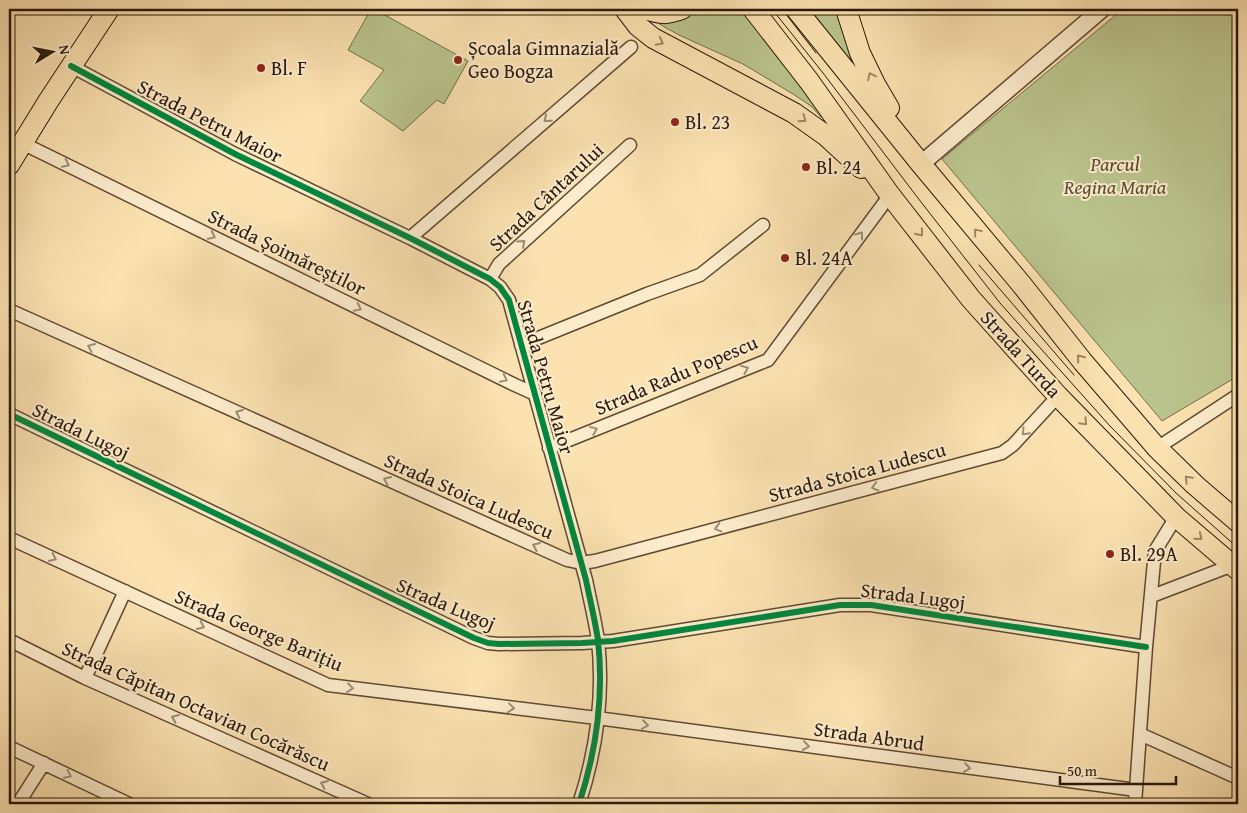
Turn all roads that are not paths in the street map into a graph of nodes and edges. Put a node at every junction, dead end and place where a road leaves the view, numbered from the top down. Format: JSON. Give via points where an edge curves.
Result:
{"nodes":[{"id":1,"x":109,"y":9,"type":"edge"},
{"id":2,"x":626,"y":9,"type":"edge"},
{"id":3,"x":645,"y":9,"type":"edge"},
{"id":4,"x":682,"y":9,"type":"edge"},
{"id":5,"x":753,"y":9,"type":"edge"},
{"id":6,"x":796,"y":9,"type":"edge"},
{"id":7,"x":846,"y":9,"type":"edge"},
{"id":8,"x":1102,"y":9,"type":"edge"},
{"id":9,"x":101,"y":17,"type":"edge"},
{"id":10,"x":631,"y":47,"type":"dead end"},
{"id":11,"x":71,"y":66,"type":"junction"},
{"id":12,"x":22,"y":143,"type":"junction"},
{"id":13,"x":630,"y":145,"type":"dead end"},
{"id":14,"x":921,"y":164,"type":"junction"},
{"id":15,"x":9,"y":165,"type":"edge"},
{"id":16,"x":890,"y":195,"type":"junction"},
{"id":17,"x":763,"y":225,"type":"dead end"},
{"id":18,"x":410,"y":238,"type":"junction"},
{"id":19,"x":490,"y":279,"type":"junction"},
{"id":20,"x":9,"y":310,"type":"edge"},
{"id":21,"x":522,"y":345,"type":"junction"},
{"id":22,"x":535,"y":394,"type":"junction"},
{"id":23,"x":1238,"y":395,"type":"edge"},
{"id":24,"x":1058,"y":396,"type":"junction"},
{"id":25,"x":9,"y":414,"type":"edge"},
{"id":26,"x":549,"y":448,"type":"junction"},
{"id":27,"x":1157,"y":448,"type":"junction"},
{"id":28,"x":1176,"y":517,"type":"junction"},
{"id":29,"x":1238,"y":522,"type":"edge"},
{"id":30,"x":9,"y":538,"type":"edge"},
{"id":31,"x":581,"y":563,"type":"junction"},
{"id":32,"x":1235,"y":567,"type":"edge"},
{"id":33,"x":125,"y":591,"type":"junction"},
{"id":34,"x":1152,"y":596,"type":"junction"},
{"id":35,"x":9,"y":640,"type":"edge"},
{"id":36,"x":598,"y":642,"type":"junction"},
{"id":37,"x":1146,"y":647,"type":"junction"},
{"id":38,"x":85,"y":678,"type":"junction"},
{"id":39,"x":597,"y":718,"type":"junction"},
{"id":40,"x":1140,"y":734,"type":"junction"},
{"id":41,"x":9,"y":747,"type":"edge"},
{"id":42,"x":44,"y":763,"type":"junction"},
{"id":43,"x":1238,"y":778,"type":"edge"},
{"id":44,"x":1136,"y":790,"type":"junction"},
{"id":45,"x":111,"y":800,"type":"edge"},
{"id":46,"x":18,"y":804,"type":"edge"},
{"id":47,"x":129,"y":804,"type":"edge"},
{"id":48,"x":368,"y":804,"type":"edge"},
{"id":49,"x":579,"y":804,"type":"edge"},
{"id":50,"x":1135,"y":804,"type":"edge"}],
"edges":[{"from":1,"to":9,"type":"main road"},
{"from":2,"to":16,"type":"main road","one_way":true,"via":[[646,34],[813,126]]},
{"from":3,"to":4,"type":"main road","via":[[671,13]]},
{"from":5,"to":16,"type":"main road","name":"Strada Turda","via":[[833,113]]},
{"from":6,"to":14,"type":"main road","name":"Strada Turda"},
{"from":14,"to":7,"type":"main road","one_way":true,"via":[[875,84],[860,53]]},
{"from":8,"to":14,"type":"street"},
{"from":9,"to":11,"type":"main road"},
{"from":10,"to":18,"type":"street","one_way":true},
{"from":11,"to":12,"type":"main road"},
{"from":11,"to":18,"type":"street","name":"Strada Petru Maior","via":[[235,154]]},
{"from":12,"to":15,"type":"main road"},
{"from":12,"to":22,"type":"street","name":"Strada Șoimăreștilor","one_way":true},
{"from":19,"to":13,"type":"street","name":"Strada Cântarului","one_way":true,"via":[[499,264]]},
{"from":27,"to":14,"type":"main road","name":"Strada Turda","one_way":true},
{"from":16,"to":24,"type":"main road","name":"Strada Turda","one_way":true,"via":[[971,299]]},
{"from":26,"to":16,"type":"street","name":"Strada Radu Popescu","one_way":true,"via":[[768,360]]},
{"from":17,"to":21,"type":"street","via":[[700,275]]},
{"from":18,"to":19,"type":"street","name":"Strada Petru Maior"},
{"from":19,"to":21,"type":"street","name":"Strada Petru Maior","via":[[509,300]]},
{"from":31,"to":20,"type":"street","name":"Strada Stoica Ludescu","one_way":true,"via":[[567,560]]},
{"from":21,"to":22,"type":"street","name":"Strada Petru Maior"},
{"from":22,"to":26,"type":"street","name":"Strada Petru Maior"},
{"from":23,"to":27,"type":"street"},
{"from":24,"to":28,"type":"main road","name":"Strada Turda","one_way":true},
{"from":24,"to":31,"type":"street","name":"Strada Stoica Ludescu","one_way":true,"via":[[1002,453]]},
{"from":25,"to":36,"type":"street","name":"Strada Lugoj","via":[[474,638],[499,644]]},
{"from":26,"to":31,"type":"street","name":"Strada Petru Maior"},
{"from":29,"to":27,"type":"main road","name":"Strada Turda","one_way":true},
{"from":28,"to":32,"type":"main road","name":"Strada Turda","one_way":true},
{"from":28,"to":34,"type":"street","via":[[1156,550]]},
{"from":30,"to":33,"type":"street","name":"Strada George Barițiu","one_way":true},
{"from":31,"to":36,"type":"street","name":"Strada Petru Maior"},
{"from":32,"to":34,"type":"street"},
{"from":33,"to":38,"type":"street"},
{"from":33,"to":39,"type":"street","name":"Strada George Barițiu","one_way":true,"via":[[328,685]]},
{"from":34,"to":37,"type":"street"},
{"from":35,"to":38,"type":"street","name":"Strada Căpitan Octavian Cocărăscu"},
{"from":36,"to":37,"type":"street","name":"Strada Lugoj","via":[[840,605],[863,605]]},
{"from":36,"to":39,"type":"street","name":"Strada Petru Maior"},
{"from":37,"to":40,"type":"street"},
{"from":48,"to":38,"type":"street","name":"Strada Căpitan Octavian Cocărăscu","one_way":true},
{"from":39,"to":44,"type":"street","name":"Strada Abrud","one_way":true},
{"from":39,"to":49,"type":"street","name":"Strada Petru Maior","via":[[588,774]]},
{"from":40,"to":43,"type":"street"},
{"from":40,"to":44,"type":"street"},
{"from":41,"to":42,"type":"street"},
{"from":42,"to":45,"type":"street","one_way":true},
{"from":42,"to":46,"type":"street"},
{"from":44,"to":50,"type":"street"},
{"from":45,"to":47,"type":"street"}]}
